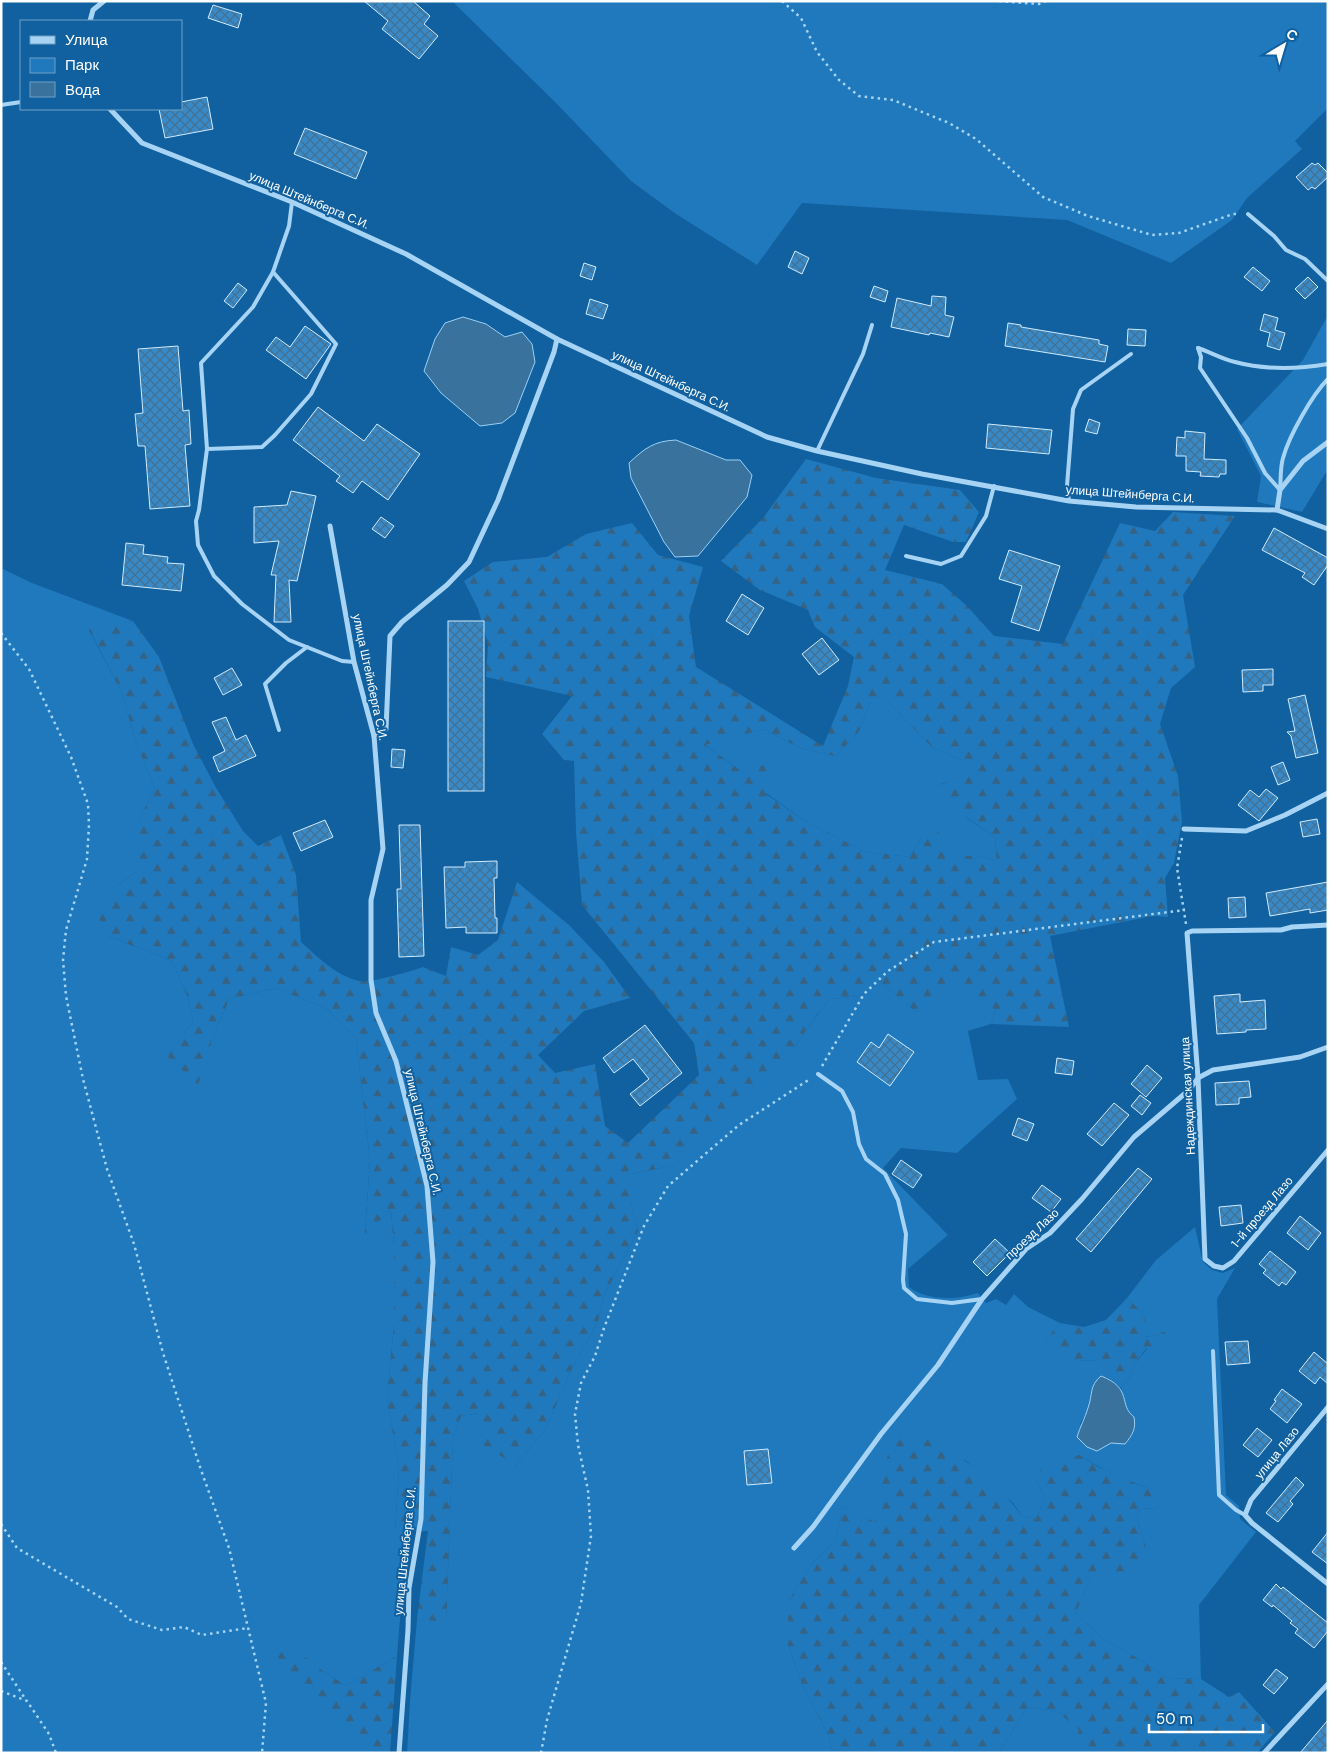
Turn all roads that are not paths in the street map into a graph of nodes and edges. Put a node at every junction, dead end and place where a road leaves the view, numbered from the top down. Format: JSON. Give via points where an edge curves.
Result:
{"nodes":[{"id":1,"x":104,"y":1,"type":"edge"},
{"id":2,"x":90,"y":20,"type":"edge"},
{"id":3,"x":20,"y":102,"type":"edge"},
{"id":4,"x":1,"y":105,"type":"edge"},
{"id":5,"x":111,"y":110,"type":"edge"},
{"id":6,"x":292,"y":202,"type":"junction"},
{"id":7,"x":1248,"y":214,"type":"road end"},
{"id":8,"x":273,"y":272,"type":"junction"},
{"id":9,"x":1328,"y":281,"type":"edge"},
{"id":10,"x":872,"y":325,"type":"dead end"},
{"id":11,"x":556,"y":339,"type":"junction"},
{"id":12,"x":1132,"y":354,"type":"dead end"},
{"id":13,"x":1328,"y":364,"type":"edge"},
{"id":14,"x":1328,"y":379,"type":"edge"},
{"id":15,"x":1328,"y":442,"type":"edge"},
{"id":16,"x":207,"y":449,"type":"junction"},
{"id":17,"x":817,"y":450,"type":"junction"},
{"id":18,"x":994,"y":486,"type":"junction"},
{"id":19,"x":1280,"y":490,"type":"junction"},
{"id":20,"x":1069,"y":501,"type":"junction"},
{"id":21,"x":1277,"y":510,"type":"junction"},
{"id":22,"x":330,"y":526,"type":"dead end"},
{"id":23,"x":1328,"y":529,"type":"edge"},
{"id":24,"x":906,"y":556,"type":"dead end"},
{"id":25,"x":306,"y":647,"type":"junction"},
{"id":26,"x":354,"y":662,"type":"junction"},
{"id":27,"x":279,"y":730,"type":"dead end"},
{"id":28,"x":374,"y":736,"type":"junction"},
{"id":29,"x":1328,"y":793,"type":"edge"},
{"id":30,"x":1184,"y":829,"type":"road end"},
{"id":31,"x":1328,"y":925,"type":"edge"},
{"id":32,"x":1328,"y":1047,"type":"edge"},
{"id":33,"x":818,"y":1074,"type":"road end"},
{"id":34,"x":1198,"y":1078,"type":"junction"},
{"id":35,"x":1328,"y":1150,"type":"edge"},
{"id":36,"x":1205,"y":1259,"type":"joint"},
{"id":37,"x":982,"y":1299,"type":"junction"},
{"id":38,"x":1213,"y":1351,"type":"dead end"},
{"id":39,"x":1328,"y":1407,"type":"edge"},
{"id":40,"x":1246,"y":1515,"type":"junction"},
{"id":41,"x":794,"y":1548,"type":"dead end"},
{"id":42,"x":1328,"y":1584,"type":"edge"},
{"id":43,"x":1328,"y":1684,"type":"edge"},
{"id":44,"x":398,"y":1753,"type":"edge"},
{"id":45,"x":1264,"y":1753,"type":"edge"}],
"edges":[{"from":1,"to":2,"type":"street","via":[[93,10]]},
{"from":3,"to":4,"type":"lane"},
{"from":5,"to":6,"type":"street","name":"улица Штейнберга С.И.","via":[[142,142]]},
{"from":6,"to":8,"type":"lane","via":[[290,226]]},
{"from":6,"to":11,"type":"street","name":"улица Штейнберга С.И.","via":[[406,254]]},
{"from":7,"to":9,"type":"lane","via":[[1286,250],[1305,259]]},
{"from":8,"to":16,"type":"lane","via":[[252,307],[201,363]]},
{"from":8,"to":16,"type":"lane","via":[[336,344],[311,394],[262,447]]},
{"from":10,"to":17,"type":"lane","via":[[863,354]]},
{"from":11,"to":17,"type":"street","name":"улица Штейнберга С.И.","via":[[767,437]]},
{"from":11,"to":28,"type":"street","via":[[554,352],[498,500],[469,562],[390,636],[386,729]]},
{"from":12,"to":20,"type":"lane","via":[[1081,390],[1073,409],[1066,486]]},
{"from":13,"to":19,"type":"lane","via":[[1260,367],[1233,362],[1198,348],[1200,368],[1247,438],[1265,473]]},
{"from":14,"to":19,"type":"lane","via":[[1318,388],[1295,431],[1283,459]]},
{"from":15,"to":19,"type":"street","via":[[1303,461]]},
{"from":16,"to":25,"type":"lane","via":[[196,522],[198,545],[214,576],[242,604],[289,640]]},
{"from":17,"to":18,"type":"street","name":"улица Штейнберга С.И.","via":[[922,474]]},
{"from":18,"to":20,"type":"street","name":"улица Штейнберга С.И."},
{"from":18,"to":24,"type":"lane","via":[[986,516],[961,556],[941,564]]},
{"from":19,"to":21,"type":"street"},
{"from":20,"to":21,"type":"street","name":"улица Штейнберга С.И.","via":[[1136,507]]},
{"from":21,"to":23,"type":"street","name":"улица Штейнберга С.И."},
{"from":22,"to":26,"type":"street","name":"улица Штейнберга С.И."},
{"from":25,"to":26,"type":"lane","via":[[342,661]]},
{"from":25,"to":27,"type":"lane","via":[[265,684]]},
{"from":26,"to":28,"type":"street","name":"улица Штейнберга С.И."},
{"from":28,"to":44,"type":"street","name":"улица Штейнберга С.И.","via":[[383,849],[371,900],[370,980],[376,1013],[396,1061],[427,1186],[433,1262],[421,1519],[408,1588],[408,1630]]},
{"from":29,"to":30,"type":"street","via":[[1246,831]]},
{"from":31,"to":34,"type":"street","name":"Надеждинская улица","via":[[1187,933]]},
{"from":32,"to":34,"type":"street","name":"проезд Лазо","via":[[1300,1057],[1213,1070]]},
{"from":33,"to":37,"type":"lane","via":[[842,1091],[853,1112],[859,1144],[866,1158],[885,1174],[898,1200],[906,1234],[904,1288],[917,1298],[952,1302]]},
{"from":34,"to":36,"type":"street","name":"Надеждинская улица"},
{"from":34,"to":37,"type":"street","name":"проезд Лазо","via":[[1189,1090],[1134,1136],[1082,1199],[1050,1233],[1026,1249]]},
{"from":35,"to":36,"type":"street","name":"1-й проезд Лазо","via":[[1234,1261],[1224,1268]]},
{"from":37,"to":41,"type":"street","name":"проезд Лазо","via":[[938,1365],[880,1434],[813,1527]]},
{"from":38,"to":40,"type":"lane","via":[[1219,1494]]},
{"from":39,"to":40,"type":"street","name":"улица Лазо","via":[[1251,1500]]},
{"from":40,"to":42,"type":"street"},
{"from":43,"to":45,"type":"street"}]}
